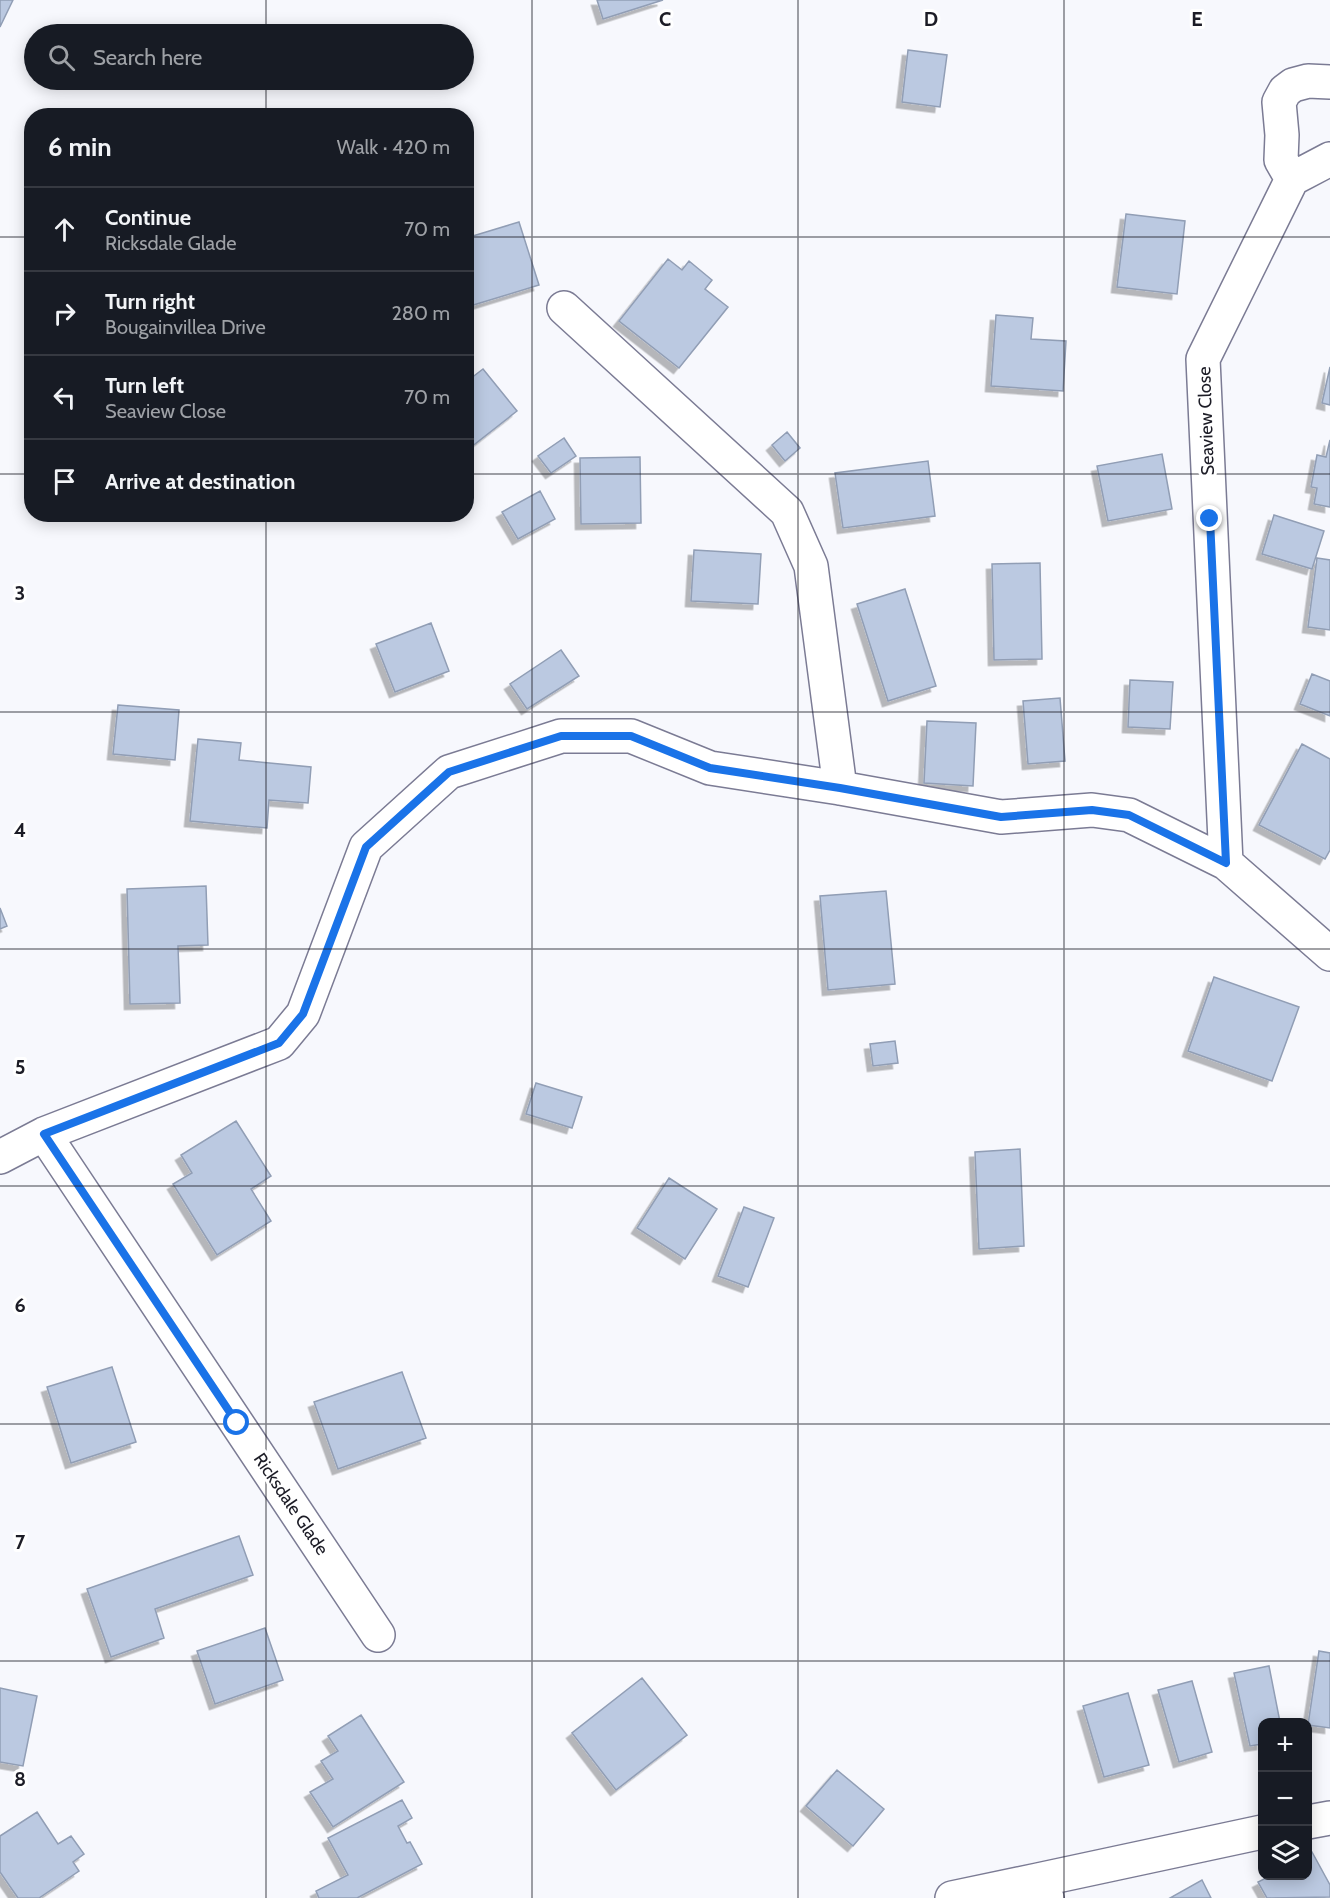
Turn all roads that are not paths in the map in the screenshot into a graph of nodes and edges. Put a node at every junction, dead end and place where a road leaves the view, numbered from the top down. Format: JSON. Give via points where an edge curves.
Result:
{"nodes":[{"id":1,"x":1330,"y":82,"type":"edge"},
{"id":2,"x":1330,"y":159,"type":"edge"},
{"id":3,"x":1292,"y":179,"type":"junction"},
{"id":4,"x":564,"y":308,"type":"dead end"},
{"id":5,"x":840,"y":788,"type":"junction"},
{"id":6,"x":1226,"y":863,"type":"junction"},
{"id":7,"x":1330,"y":954,"type":"edge"},
{"id":8,"x":44,"y":1134,"type":"junction"},
{"id":9,"x":0,"y":1157,"type":"edge"},
{"id":10,"x":378,"y":1635,"type":"dead end"},
{"id":11,"x":1330,"y":1818,"type":"edge"},
{"id":12,"x":1312,"y":1821,"type":"edge"},
{"id":13,"x":1258,"y":1833,"type":"edge"},
{"id":14,"x":1042,"y":1889,"type":"edge"},
{"id":15,"x":952,"y":1898,"type":"edge"}],
"edges":[{"from":1,"to":3,"type":"street","via":[[1293,85],[1279,102],[1281,160]]},
{"from":2,"to":3,"type":"street"},
{"from":3,"to":6,"type":"street","name":"Seaview Close","via":[[1203,359]]},
{"from":4,"to":5,"type":"street","via":[[787,512],[811,566]]},
{"from":5,"to":6,"type":"street","via":[[1001,817],[1092,810],[1129,815]]},
{"from":5,"to":8,"type":"street","via":[[710,768],[631,736],[561,736],[449,772],[366,847],[303,1014],[279,1043]]},
{"from":6,"to":7,"type":"street"},
{"from":8,"to":9,"type":"street"},
{"from":8,"to":10,"type":"street","name":"Ricksdale Glade"},
{"from":11,"to":12,"type":"street"},
{"from":13,"to":14,"type":"street"},
{"from":14,"to":15,"type":"street"}]}
